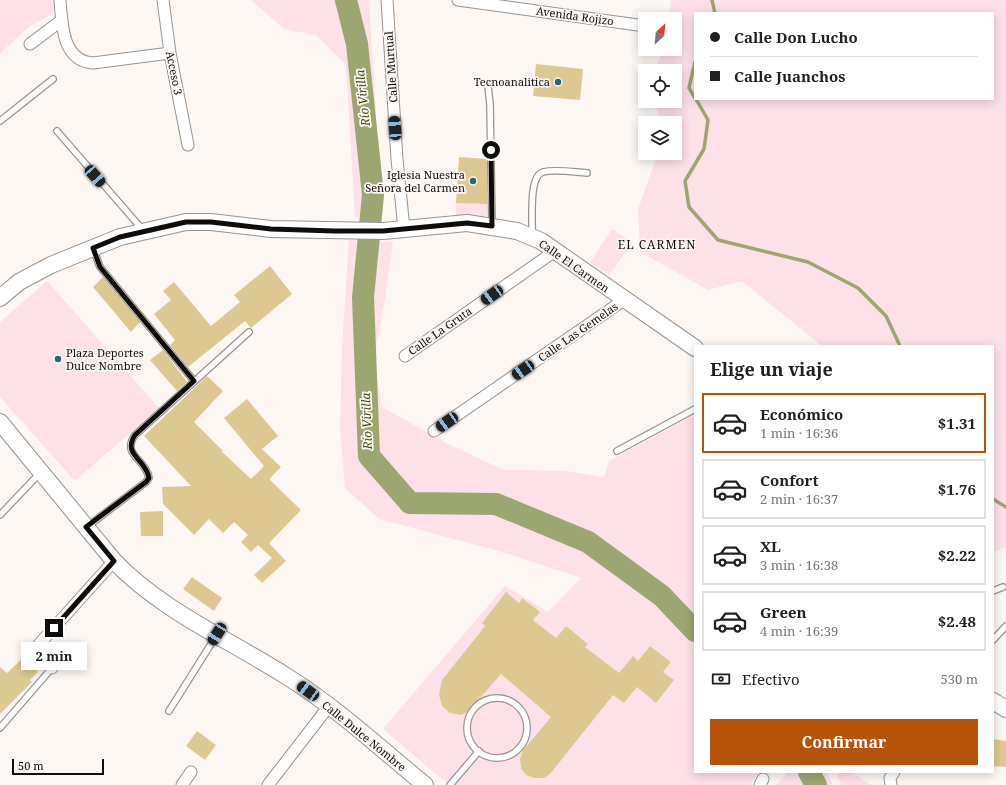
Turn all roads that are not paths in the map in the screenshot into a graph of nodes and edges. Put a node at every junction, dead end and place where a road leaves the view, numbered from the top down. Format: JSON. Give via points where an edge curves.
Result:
{"nodes":[{"id":1,"x":60,"y":0,"type":"edge"},
{"id":2,"x":163,"y":0,"type":"edge"},
{"id":3,"x":387,"y":0,"type":"edge"},
{"id":4,"x":458,"y":0,"type":"edge"},
{"id":5,"x":62,"y":20,"type":"junction"},
{"id":6,"x":638,"y":25,"type":"edge"},
{"id":7,"x":30,"y":44,"type":"dead end"},
{"id":8,"x":170,"y":53,"type":"junction"},
{"id":9,"x":53,"y":79,"type":"dead end"},
{"id":10,"x":488,"y":86,"type":"dead end"},
{"id":11,"x":0,"y":121,"type":"edge"},
{"id":12,"x":57,"y":131,"type":"dead end"},
{"id":13,"x":188,"y":145,"type":"dead end"},
{"id":14,"x":586,"y":172,"type":"dead end"},
{"id":15,"x":492,"y":226,"type":"junction"},
{"id":16,"x":404,"y":229,"type":"junction"},
{"id":17,"x":143,"y":231,"type":"junction"},
{"id":18,"x":532,"y":238,"type":"junction"},
{"id":19,"x":93,"y":248,"type":"junction"},
{"id":20,"x":555,"y":251,"type":"junction"},
{"id":21,"x":0,"y":298,"type":"edge"},
{"id":22,"x":624,"y":300,"type":"junction"},
{"id":23,"x":249,"y":332,"type":"dead end"},
{"id":24,"x":694,"y":347,"type":"edge"},
{"id":25,"x":405,"y":356,"type":"dead end"},
{"id":26,"x":194,"y":381,"type":"junction"},
{"id":27,"x":694,"y":410,"type":"edge"},
{"id":28,"x":0,"y":422,"type":"edge"},
{"id":29,"x":434,"y":431,"type":"dead end"},
{"id":30,"x":617,"y":451,"type":"dead end"},
{"id":31,"x":41,"y":472,"type":"junction"},
{"id":32,"x":0,"y":515,"type":"edge"},
{"id":33,"x":86,"y":527,"type":"junction"},
{"id":34,"x":114,"y":561,"type":"junction"},
{"id":35,"x":1003,"y":587,"type":"dead end"},
{"id":36,"x":994,"y":591,"type":"edge"},
{"id":37,"x":1006,"y":626,"type":"edge"},
{"id":38,"x":217,"y":634,"type":"junction"},
{"id":39,"x":994,"y":639,"type":"edge"},
{"id":40,"x":52,"y":668,"type":"joint"},
{"id":41,"x":994,"y":702,"type":"edge"},
{"id":42,"x":329,"y":706,"type":"junction"},
{"id":43,"x":1006,"y":709,"type":"edge"},
{"id":44,"x":169,"y":711,"type":"dead end"},
{"id":45,"x":0,"y":728,"type":"edge"},
{"id":46,"x":479,"y":751,"type":"junction"},
{"id":47,"x":191,"y":772,"type":"dead end"},
{"id":48,"x":893,"y":773,"type":"edge"},
{"id":49,"x":182,"y":785,"type":"edge"},
{"id":50,"x":268,"y":785,"type":"edge"},
{"id":51,"x":425,"y":785,"type":"edge"},
{"id":52,"x":450,"y":785,"type":"edge"},
{"id":53,"x":891,"y":785,"type":"edge"}],
"edges":[{"from":1,"to":5,"type":"street"},
{"from":2,"to":8,"type":"street","name":"Acceso 3"},
{"from":3,"to":16,"type":"street","name":"Calle Murtual"},
{"from":4,"to":6,"type":"street","name":"Avenida Rojizo"},
{"from":5,"to":7,"type":"street"},
{"from":5,"to":8,"type":"street","via":[[66,44],[72,53],[85,63]]},
{"from":8,"to":13,"type":"street","name":"Acceso 3"},
{"from":9,"to":11,"type":"lane"},
{"from":10,"to":15,"type":"lane"},
{"from":12,"to":17,"type":"lane"},
{"from":14,"to":18,"type":"lane","via":[[544,172],[537,175],[533,184]]},
{"from":15,"to":16,"type":"street","name":"Calle El Carmen","via":[[467,223]]},
{"from":15,"to":18,"type":"street","name":"Calle El Carmen","via":[[517,230]]},
{"from":16,"to":17,"type":"street","name":"Calle El Carmen","via":[[271,229],[211,222],[186,222]]},
{"from":17,"to":19,"type":"street","name":"Calle El Carmen"},
{"from":18,"to":20,"type":"street","name":"Calle El Carmen"},
{"from":19,"to":21,"type":"street","name":"Calle El Carmen","via":[[50,265],[19,282]]},
{"from":19,"to":26,"type":"lane","via":[[100,267]]},
{"from":20,"to":22,"type":"street","name":"Calle El Carmen"},
{"from":20,"to":25,"type":"street","name":"Calle La Gruta"},
{"from":22,"to":24,"type":"street","name":"Calle El Carmen"},
{"from":22,"to":29,"type":"street","name":"Calle Las Gemelas"},
{"from":23,"to":26,"type":"lane"},
{"from":26,"to":33,"type":"lane","via":[[130,442],[130,449],[148,472],[149,478]]},
{"from":27,"to":30,"type":"lane"},
{"from":28,"to":31,"type":"street","name":"Calle Dulce Nombre"},
{"from":31,"to":32,"type":"lane"},
{"from":31,"to":33,"type":"street","name":"Calle Dulce Nombre"},
{"from":33,"to":34,"type":"street","name":"Calle Dulce Nombre"},
{"from":34,"to":38,"type":"street","name":"Calle Dulce Nombre","via":[[144,589]]},
{"from":34,"to":40,"type":"street","via":[[33,651]]},
{"from":35,"to":36,"type":"lane"},
{"from":37,"to":39,"type":"lane"},
{"from":38,"to":42,"type":"street","name":"Calle Dulce Nombre","via":[[287,676]]},
{"from":38,"to":44,"type":"lane"},
{"from":40,"to":45,"type":"lane"},
{"from":41,"to":43,"type":"street"},
{"from":42,"to":50,"type":"street"},
{"from":42,"to":51,"type":"street","name":"Calle Dulce Nombre"},
{"from":46,"to":46,"type":"lane","via":[[494,758],[504,757],[520,747],[527,729],[526,719],[515,704],[497,697],[487,699],[471,711],[467,731],[470,741]]},
{"from":46,"to":52,"type":"lane"},
{"from":47,"to":49,"type":"street"},
{"from":48,"to":53,"type":"street","via":[[890,778]]}]}
